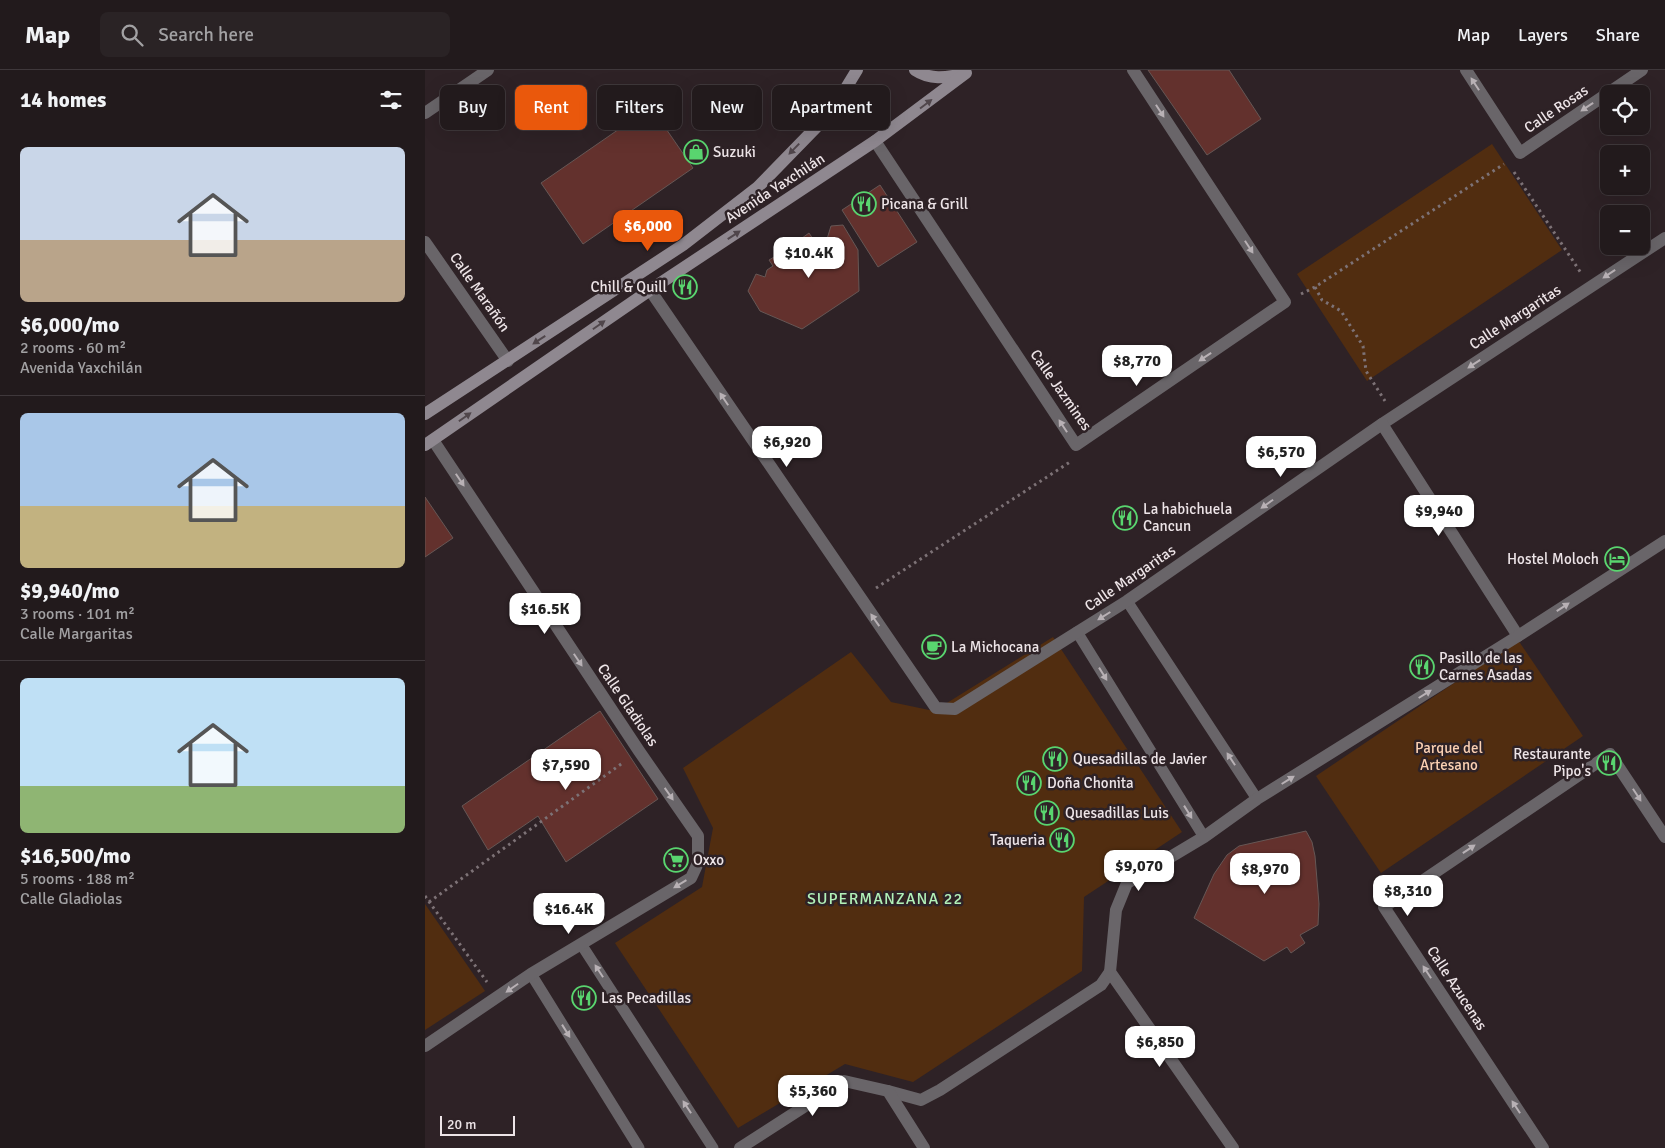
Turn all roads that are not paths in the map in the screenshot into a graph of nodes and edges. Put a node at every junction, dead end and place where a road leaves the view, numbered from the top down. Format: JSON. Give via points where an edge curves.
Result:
{"nodes":[{"id":1,"x":488,"y":70,"type":"edge"},
{"id":2,"x":857,"y":70,"type":"edge"},
{"id":3,"x":915,"y":70,"type":"edge"},
{"id":4,"x":1133,"y":70,"type":"edge"},
{"id":5,"x":1466,"y":70,"type":"edge"},
{"id":6,"x":1642,"y":70,"type":"edge"},
{"id":7,"x":969,"y":72,"type":"edge"},
{"id":8,"x":425,"y":113,"type":"edge"},
{"id":9,"x":875,"y":141,"type":"junction"},
{"id":10,"x":1665,"y":238,"type":"edge"},
{"id":11,"x":425,"y":242,"type":"edge"},
{"id":12,"x":650,"y":290,"type":"junction"},
{"id":13,"x":508,"y":361,"type":"junction"},
{"id":14,"x":425,"y":414,"type":"edge"},
{"id":15,"x":1382,"y":424,"type":"junction"},
{"id":16,"x":429,"y":442,"type":"edge"},
{"id":17,"x":1665,"y":541,"type":"edge"},
{"id":18,"x":1127,"y":602,"type":"junction"},
{"id":19,"x":1077,"y":632,"type":"junction"},
{"id":20,"x":1518,"y":636,"type":"junction"},
{"id":21,"x":1257,"y":799,"type":"junction"},
{"id":22,"x":1204,"y":837,"type":"junction"},
{"id":23,"x":1665,"y":837,"type":"edge"},
{"id":24,"x":581,"y":944,"type":"junction"},
{"id":25,"x":1110,"y":972,"type":"junction"},
{"id":26,"x":531,"y":974,"type":"junction"},
{"id":27,"x":425,"y":1046,"type":"edge"},
{"id":28,"x":887,"y":1091,"type":"junction"},
{"id":29,"x":639,"y":1148,"type":"edge"},
{"id":30,"x":713,"y":1148,"type":"edge"},
{"id":31,"x":740,"y":1148,"type":"edge"},
{"id":32,"x":924,"y":1148,"type":"edge"},
{"id":33,"x":1233,"y":1148,"type":"edge"},
{"id":34,"x":1543,"y":1148,"type":"edge"}],
"edges":[{"from":1,"to":8,"type":"street"},
{"from":2,"to":13,"type":"main road","name":"Avenida Yaxchilán","one_way":true,"via":[[832,111],[758,187],[683,245]]},
{"from":3,"to":7,"type":"main road","via":[[936,78]]},
{"from":4,"to":9,"type":"street","name":"Calle Jazmines","one_way":true,"via":[[1285,302],[1076,445]]},
{"from":6,"to":5,"type":"street","name":"Calle Rosas","one_way":true,"via":[[1520,152]]},
{"from":9,"to":7,"type":"main road","name":"Avenida Yaxchilán","one_way":true},
{"from":12,"to":9,"type":"main road","name":"Avenida Yaxchilán","one_way":true},
{"from":10,"to":15,"type":"street","name":"Calle Margaritas","one_way":true},
{"from":11,"to":13,"type":"street","name":"Calle Marañón"},
{"from":16,"to":12,"type":"main road","name":"Avenida Yaxchilán","one_way":true},
{"from":19,"to":12,"type":"street","name":"Calle Margaritas","one_way":true,"via":[[955,710],[936,708]]},
{"from":13,"to":14,"type":"main road","name":"Avenida Yaxchilán"},
{"from":15,"to":18,"type":"street","name":"Calle Margaritas","one_way":true},
{"from":15,"to":20,"type":"street"},
{"from":16,"to":24,"type":"street","name":"Calle Gladiolas","one_way":true,"via":[[698,836],[698,864],[691,878]]},
{"from":20,"to":17,"type":"street","one_way":true},
{"from":18,"to":19,"type":"street","name":"Calle Margaritas","one_way":true},
{"from":21,"to":18,"type":"lane","one_way":true},
{"from":19,"to":22,"type":"lane","one_way":true},
{"from":21,"to":20,"type":"street","one_way":true},
{"from":21,"to":22,"type":"street"},
{"from":22,"to":25,"type":"street","via":[[1127,883],[1116,910]]},
{"from":34,"to":23,"type":"street","name":"Calle Azucenas","one_way":true,"via":[[1384,907],[1610,754]]},
{"from":24,"to":26,"type":"street","name":"Calle Gladiolas"},
{"from":30,"to":24,"type":"lane","one_way":true},
{"from":25,"to":28,"type":"street","via":[[1101,984],[927,1097],[921,1100]]},
{"from":25,"to":33,"type":"street"},
{"from":26,"to":27,"type":"street","name":"Calle Gladiolas","one_way":true},
{"from":26,"to":29,"type":"lane","one_way":true},
{"from":28,"to":31,"type":"street","via":[[844,1080]]},
{"from":28,"to":32,"type":"street"}]}
